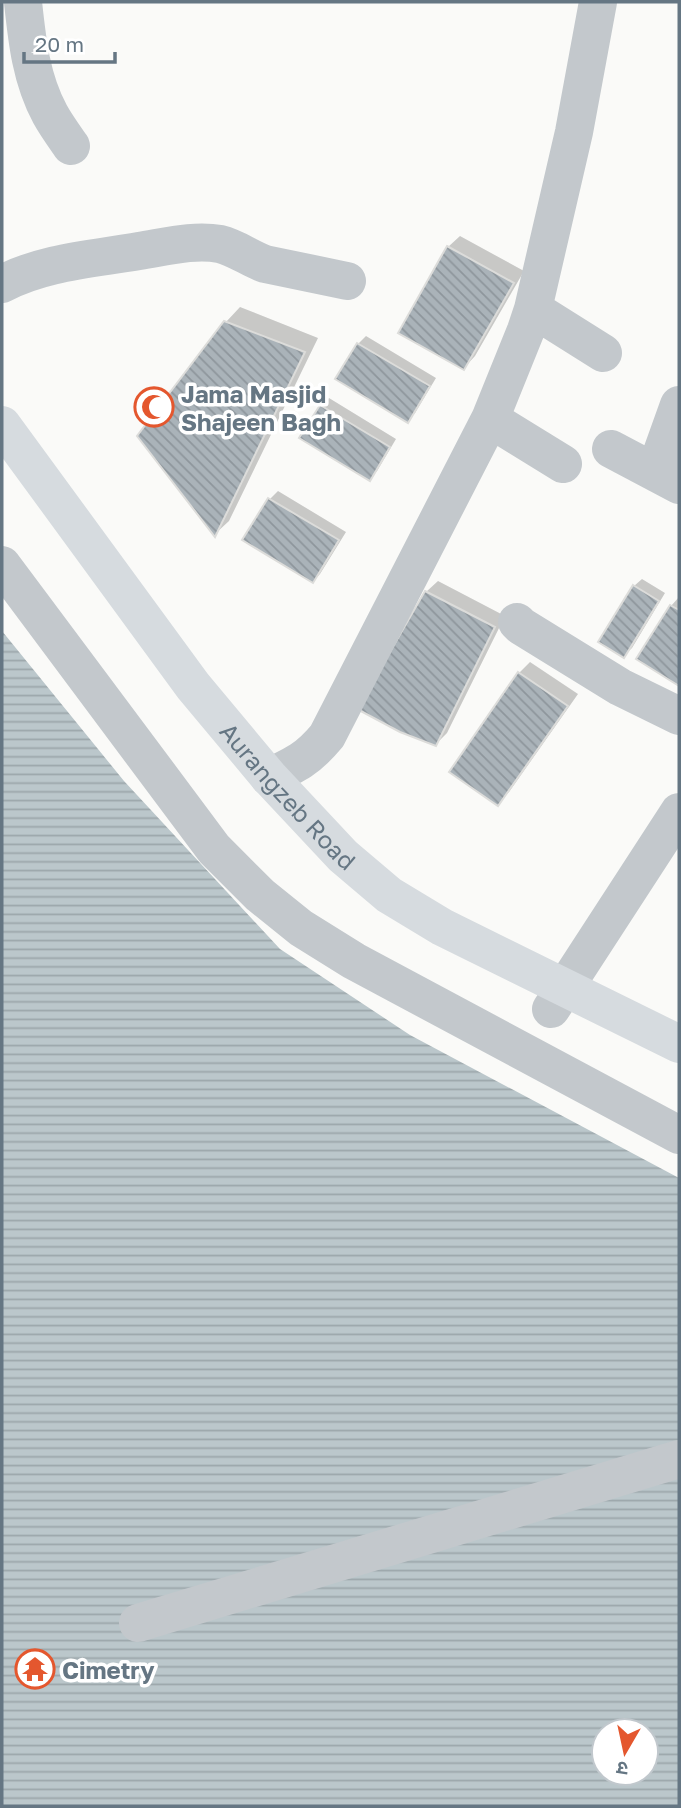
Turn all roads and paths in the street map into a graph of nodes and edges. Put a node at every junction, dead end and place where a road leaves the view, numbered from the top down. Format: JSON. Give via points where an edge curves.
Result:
{"nodes":[{"id":1,"x":23,"y":2,"type":"edge"},
{"id":2,"x":598,"y":2,"type":"edge"},
{"id":3,"x":71,"y":146,"type":"dead end"},
{"id":4,"x":347,"y":281,"type":"dead end"},
{"id":5,"x":2,"y":284,"type":"edge"},
{"id":6,"x":533,"y":309,"type":"junction"},
{"id":7,"x":603,"y":353,"type":"dead end"},
{"id":8,"x":679,"y":405,"type":"edge"},
{"id":9,"x":490,"y":419,"type":"junction"},
{"id":10,"x":2,"y":425,"type":"edge"},
{"id":11,"x":611,"y":449,"type":"dead end"},
{"id":12,"x":2,"y":459,"type":"edge"},
{"id":13,"x":563,"y":464,"type":"dead end"},
{"id":14,"x":667,"y":479,"type":"edge"},
{"id":15,"x":2,"y":565,"type":"edge"},
{"id":16,"x":517,"y":622,"type":"dead end"},
{"id":17,"x":679,"y":716,"type":"edge"},
{"id":18,"x":269,"y":778,"type":"junction"},
{"id":19,"x":678,"y":814,"type":"edge"},
{"id":20,"x":558,"y":999,"type":"junction"},
{"id":21,"x":679,"y":1044,"type":"edge"},
{"id":22,"x":679,"y":1070,"type":"edge"},
{"id":23,"x":679,"y":1135,"type":"edge"},
{"id":24,"x":679,"y":1459,"type":"edge"},
{"id":25,"x":138,"y":1623,"type":"dead end"}],
"edges":[{"from":1,"to":3,"type":"street","via":[[38,86],[51,117]]},
{"from":2,"to":6,"type":"street"},
{"from":4,"to":5,"type":"street","via":[[265,264],[220,244],[195,243],[51,267]]},
{"from":6,"to":7,"type":"street"},
{"from":6,"to":9,"type":"street"},
{"from":8,"to":14,"type":"street"},
{"from":9,"to":13,"type":"street"},
{"from":9,"to":18,"type":"street","via":[[327,736],[300,762]]},
{"from":10,"to":18,"type":"main road","name":"Aurangzeb Road","via":[[193,686]]},
{"from":11,"to":14,"type":"street"},
{"from":12,"to":20,"type":"main road","name":"Aurangzeb Road","via":[[177,697],[292,841],[363,906],[424,944]]},
{"from":15,"to":23,"type":"street","via":[[214,849],[260,895],[354,961]]},
{"from":16,"to":17,"type":"street","via":[[620,687]]},
{"from":18,"to":20,"type":"main road","name":"Aurangzeb Road","via":[[343,856],[389,895]]},
{"from":19,"to":20,"type":"street"},
{"from":20,"to":21,"type":"main road","name":"Aurangzeb Road"},
{"from":20,"to":22,"type":"main road","name":"Aurangzeb Road"},
{"from":24,"to":25,"type":"street"}]}
